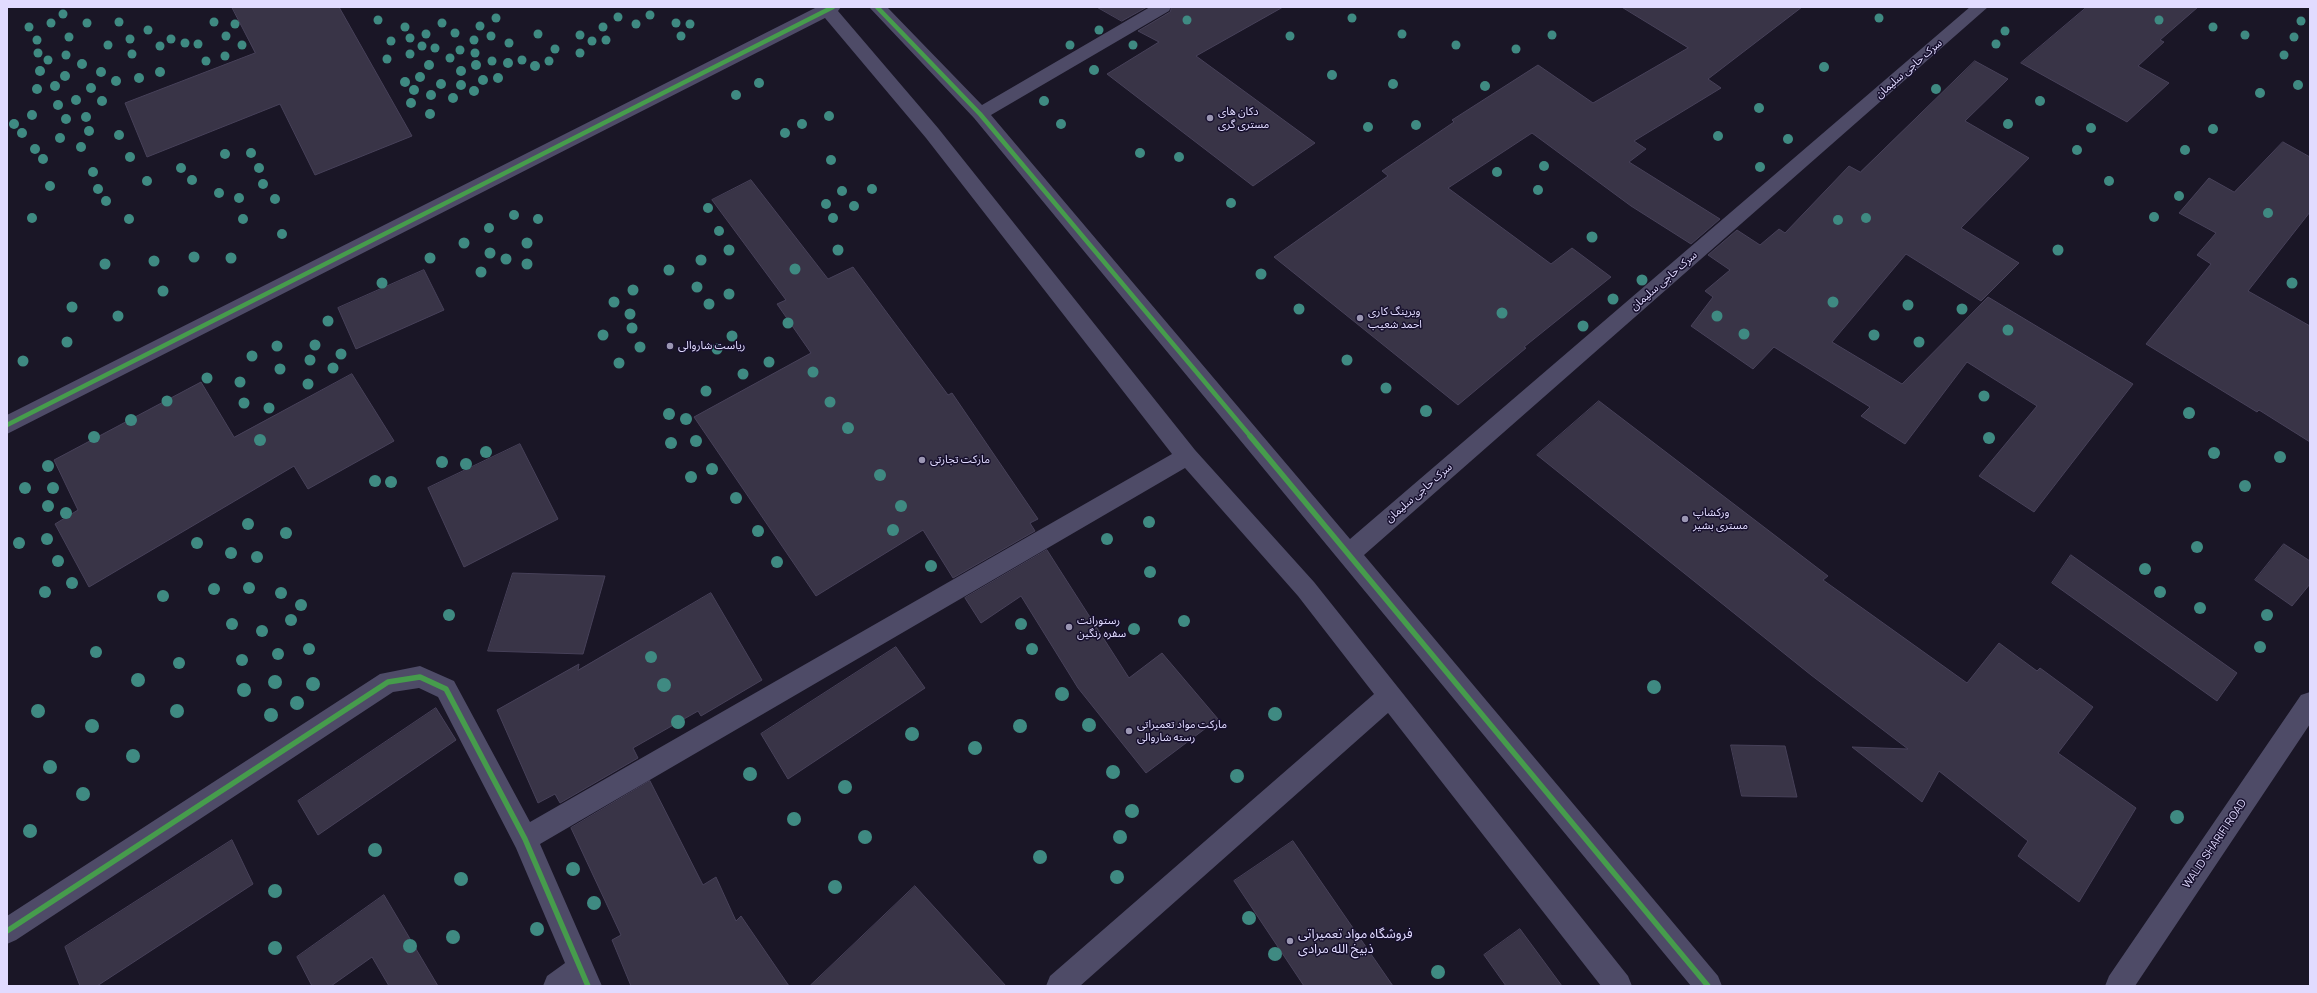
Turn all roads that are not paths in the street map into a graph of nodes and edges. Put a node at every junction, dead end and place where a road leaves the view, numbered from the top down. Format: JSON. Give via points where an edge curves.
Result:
{"nodes":[{"id":1,"x":877,"y":7,"type":"edge"},
{"id":2,"x":1163,"y":7,"type":"edge"},
{"id":3,"x":1980,"y":7,"type":"edge"},
{"id":4,"x":828,"y":8,"type":"edge"},
{"id":5,"x":980,"y":114,"type":"junction"},
{"id":6,"x":7,"y":425,"type":"edge"},
{"id":7,"x":1187,"y":456,"type":"junction"},
{"id":8,"x":1348,"y":555,"type":"junction"},
{"id":9,"x":1391,"y":696,"type":"junction"},
{"id":10,"x":2310,"y":703,"type":"edge"},
{"id":11,"x":525,"y":839,"type":"junction"},
{"id":12,"x":7,"y":931,"type":"edge"},
{"id":13,"x":585,"y":977,"type":"edge"},
{"id":14,"x":557,"y":986,"type":"edge"},
{"id":15,"x":1060,"y":986,"type":"edge"},
{"id":16,"x":1618,"y":986,"type":"edge"},
{"id":17,"x":1708,"y":986,"type":"edge"},
{"id":18,"x":2119,"y":986,"type":"edge"}],
"edges":[{"from":1,"to":5,"type":"street"},
{"from":2,"to":5,"type":"street"},
{"from":3,"to":8,"type":"street","name":"سرک حاجی سلیمان"},
{"from":4,"to":6,"type":"street"},
{"from":4,"to":7,"type":"street","via":[[932,133]]},
{"from":5,"to":8,"type":"street"},
{"from":7,"to":9,"type":"street","via":[[1306,589]]},
{"from":7,"to":11,"type":"street"},
{"from":8,"to":17,"type":"street"},
{"from":9,"to":15,"type":"street"},
{"from":9,"to":16,"type":"street"},
{"from":10,"to":18,"type":"street","name":"WALID SHARIFI ROAD"},
{"from":11,"to":12,"type":"street","via":[[446,688],[420,677],[388,682]]},
{"from":11,"to":13,"type":"street"},
{"from":13,"to":14,"type":"street"}]}
